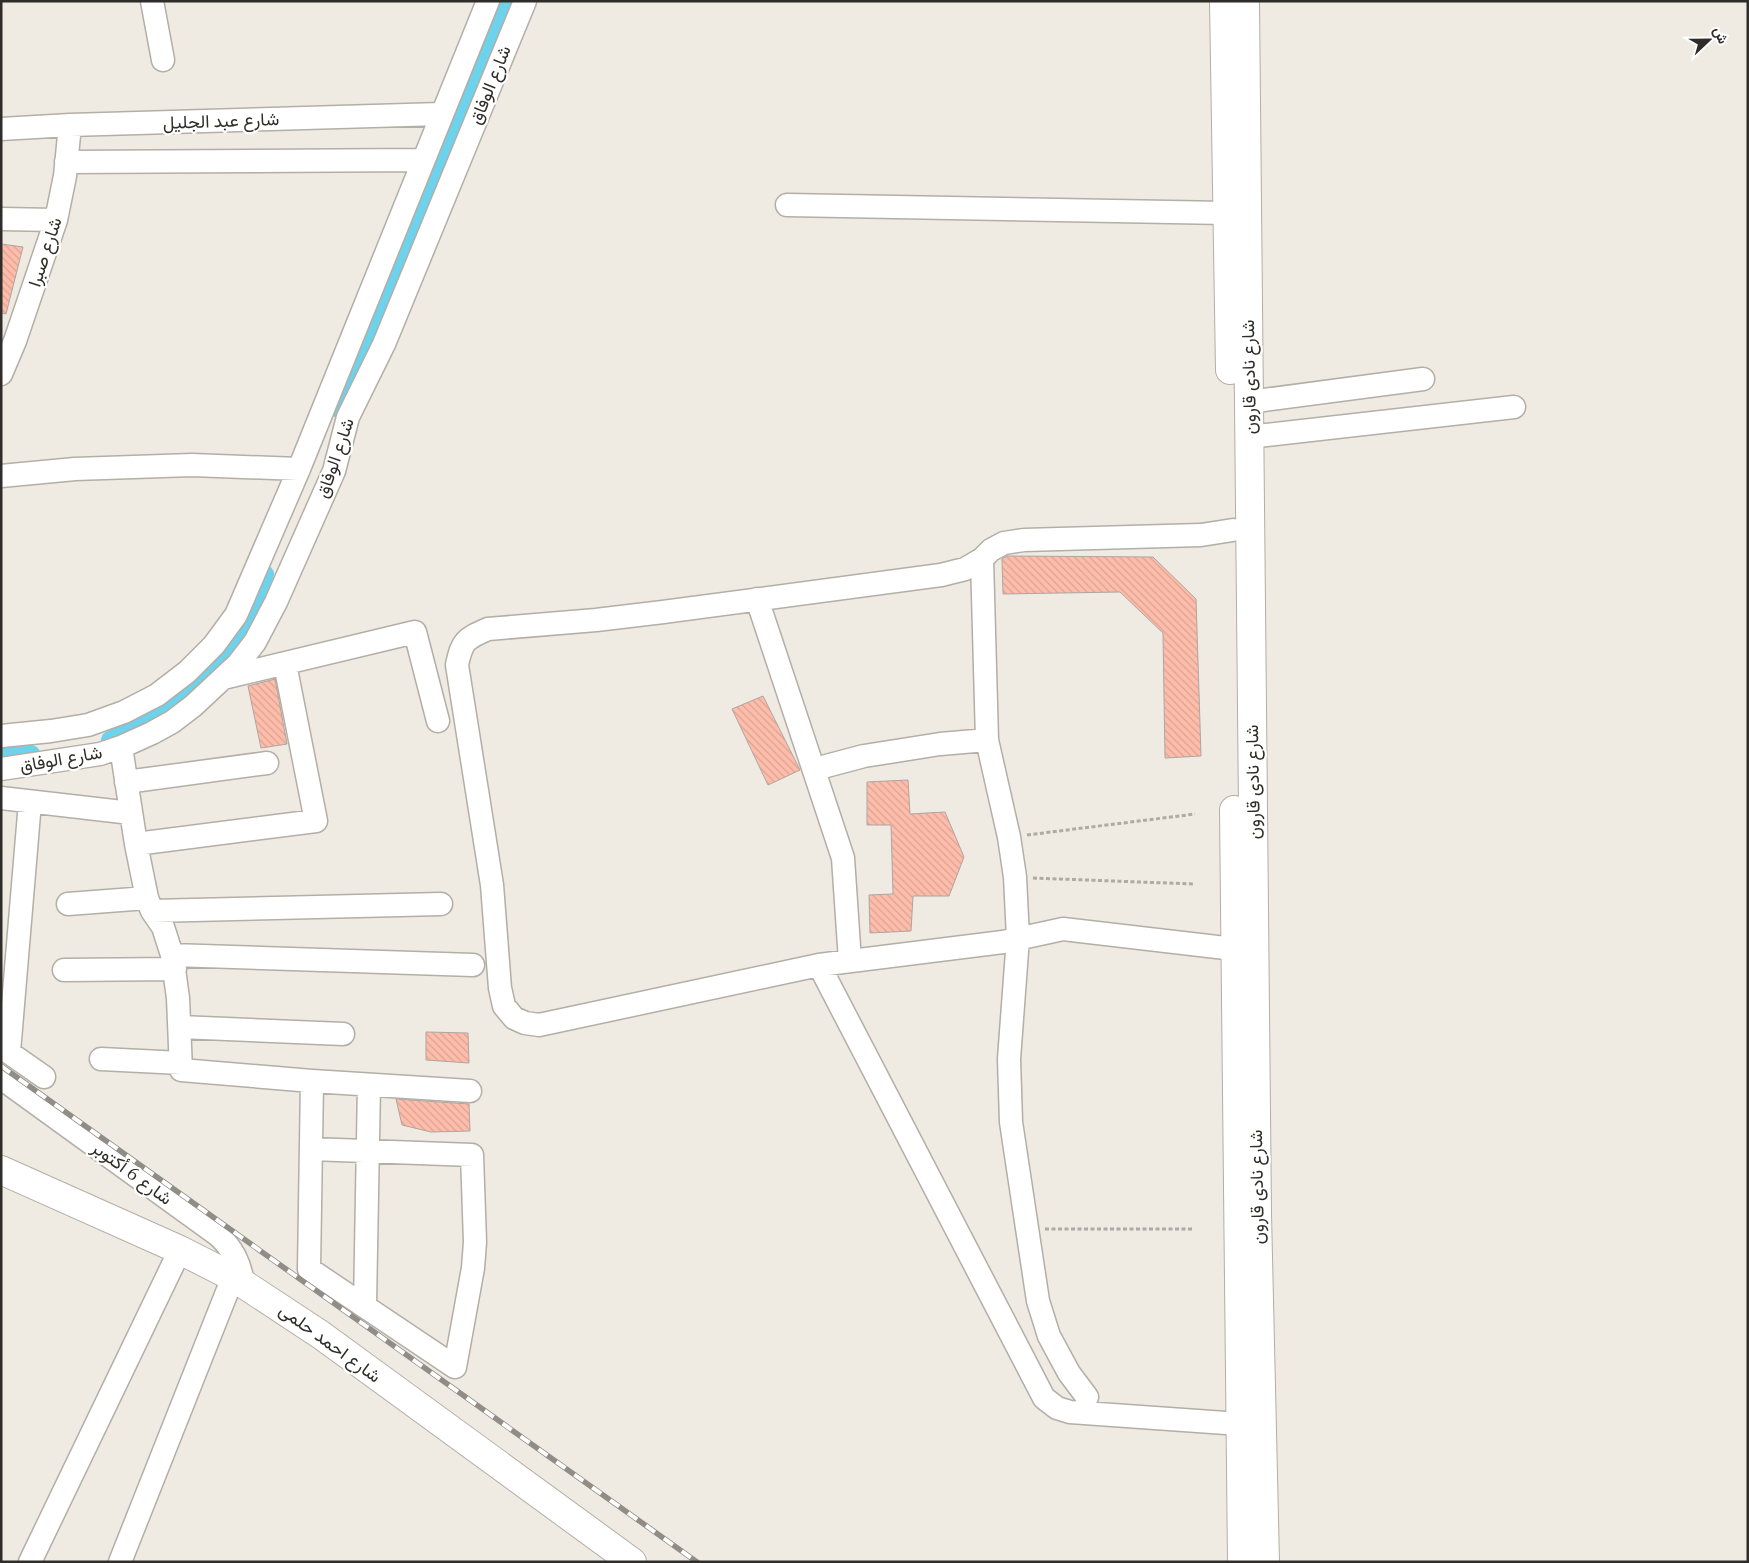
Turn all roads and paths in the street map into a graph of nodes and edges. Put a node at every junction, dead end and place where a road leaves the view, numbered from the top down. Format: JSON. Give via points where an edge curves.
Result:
{"nodes":[{"id":1,"x":152,"y":1,"type":"edge"},
{"id":2,"x":488,"y":1,"type":"edge"},
{"id":3,"x":525,"y":1,"type":"edge"},
{"id":4,"x":1224,"y":1,"type":"edge"},
{"id":5,"x":1245,"y":1,"type":"edge"},
{"id":6,"x":163,"y":60,"type":"dead end"},
{"id":7,"x":441,"y":114,"type":"junction"},
{"id":8,"x":70,"y":125,"type":"junction"},
{"id":9,"x":1,"y":129,"type":"edge"},
{"id":10,"x":423,"y":160,"type":"junction"},
{"id":11,"x":66,"y":162,"type":"junction"},
{"id":12,"x":787,"y":205,"type":"dead end"},
{"id":13,"x":1226,"y":213,"type":"junction"},
{"id":14,"x":1,"y":219,"type":"edge"},
{"id":15,"x":56,"y":220,"type":"junction"},
{"id":16,"x":1,"y":374,"type":"edge"},
{"id":17,"x":1424,"y":379,"type":"dead end"},
{"id":18,"x":1249,"y":402,"type":"junction"},
{"id":19,"x":1514,"y":407,"type":"dead end"},
{"id":20,"x":1249,"y":437,"type":"junction"},
{"id":21,"x":299,"y":469,"type":"junction"},
{"id":22,"x":1,"y":476,"type":"edge"},
{"id":23,"x":1241,"y":530,"type":"junction"},
{"id":24,"x":982,"y":559,"type":"junction"},
{"id":25,"x":757,"y":599,"type":"junction"},
{"id":26,"x":285,"y":664,"type":"junction"},
{"id":27,"x":223,"y":678,"type":"junction"},
{"id":28,"x":438,"y":721,"type":"dead end"},
{"id":29,"x":1,"y":736,"type":"edge"},
{"id":30,"x":987,"y":740,"type":"junction"},
{"id":31,"x":121,"y":747,"type":"junction"},
{"id":32,"x":267,"y":762,"type":"dead end"},
{"id":33,"x":1,"y":769,"type":"edge"},
{"id":34,"x":815,"y":769,"type":"junction"},
{"id":35,"x":126,"y":782,"type":"junction"},
{"id":36,"x":1,"y":798,"type":"edge"},
{"id":37,"x":30,"y":802,"type":"junction"},
{"id":38,"x":131,"y":813,"type":"junction"},
{"id":39,"x":1194,"y":814,"type":"dead end"},
{"id":40,"x":1009,"y":837,"type":"junction"},
{"id":41,"x":136,"y":844,"type":"junction"},
{"id":42,"x":1014,"y":877,"type":"junction"},
{"id":43,"x":1193,"y":884,"type":"dead end"},
{"id":44,"x":68,"y":904,"type":"dead end"},
{"id":45,"x":149,"y":904,"type":"junction"},
{"id":46,"x":441,"y":904,"type":"dead end"},
{"id":47,"x":1018,"y":938,"type":"junction"},
{"id":48,"x":1234,"y":949,"type":"junction"},
{"id":49,"x":850,"y":961,"type":"junction"},
{"id":50,"x":174,"y":962,"type":"junction"},
{"id":51,"x":473,"y":965,"type":"dead end"},
{"id":52,"x":819,"y":965,"type":"junction"},
{"id":53,"x":64,"y":970,"type":"dead end"},
{"id":54,"x":180,"y":1027,"type":"junction"},
{"id":55,"x":343,"y":1034,"type":"dead end"},
{"id":56,"x":5,"y":1050,"type":"edge"},
{"id":57,"x":100,"y":1059,"type":"dead end"},
{"id":58,"x":181,"y":1063,"type":"junction"},
{"id":59,"x":44,"y":1077,"type":"dead end"},
{"id":60,"x":1,"y":1078,"type":"edge"},
{"id":61,"x":312,"y":1081,"type":"junction"},
{"id":62,"x":369,"y":1085,"type":"junction"},
{"id":63,"x":470,"y":1091,"type":"dead end"},
{"id":64,"x":311,"y":1149,"type":"junction"},
{"id":65,"x":368,"y":1151,"type":"junction"},
{"id":66,"x":1,"y":1170,"type":"edge"},
{"id":67,"x":1248,"y":1213,"type":"junction"},
{"id":68,"x":1028,"y":1229,"type":"junction"},
{"id":69,"x":1194,"y":1229,"type":"dead end"},
{"id":70,"x":180,"y":1250,"type":"junction"},
{"id":71,"x":238,"y":1280,"type":"junction"},
{"id":72,"x":365,"y":1306,"type":"junction"},
{"id":73,"x":1087,"y":1397,"type":"dead end"},
{"id":74,"x":1240,"y":1424,"type":"junction"},
{"id":75,"x":30,"y":1562,"type":"edge"},
{"id":76,"x":120,"y":1562,"type":"edge"},
{"id":77,"x":632,"y":1562,"type":"edge"},
{"id":78,"x":1242,"y":1562,"type":"edge"},
{"id":79,"x":1265,"y":1562,"type":"edge"}],
"edges":[{"from":1,"to":6,"type":"street"},
{"from":2,"to":7,"type":"street","name":"شارع الوفاق"},
{"from":3,"to":27,"type":"street","name":"شارع الوفاق","via":[[384,344],[348,417],[334,471],[276,602],[255,642]]},
{"from":4,"to":13,"type":"main road","name":"شارع نادى قارون"},
{"from":5,"to":18,"type":"main road","name":"شارع نادى قارون"},
{"from":7,"to":8,"type":"street","name":"شارع عبد الجليل"},
{"from":7,"to":10,"type":"street","name":"شارع الوفاق"},
{"from":8,"to":9,"type":"street","name":"شارع عبد الجليل"},
{"from":8,"to":11,"type":"street","name":"شارع صبرا"},
{"from":10,"to":11,"type":"street"},
{"from":10,"to":21,"type":"street","name":"شارع الوفاق"},
{"from":11,"to":15,"type":"street","name":"شارع صبرا"},
{"from":12,"to":13,"type":"street"},
{"from":13,"to":23,"type":"main road","name":"شارع نادى قارون"},
{"from":14,"to":15,"type":"street"},
{"from":15,"to":16,"type":"street","name":"شارع صبرا"},
{"from":17,"to":18,"type":"street"},
{"from":18,"to":20,"type":"main road","name":"شارع نادى قارون"},
{"from":19,"to":20,"type":"street"},
{"from":20,"to":23,"type":"main road","name":"شارع نادى قارون"},
{"from":21,"to":22,"type":"street","via":[[192,465],[75,469]]},
{"from":21,"to":29,"type":"street","name":"شارع الوفاق","via":[[236,615],[214,645],[187,672],[149,699],[88,725]]},
{"from":23,"to":24,"type":"street","via":[[1201,536],[1024,540],[1004,543]]},
{"from":23,"to":48,"type":"main road","name":"شارع نادى قارون"},
{"from":23,"to":67,"type":"main road","name":"شارع نادى قارون"},
{"from":24,"to":25,"type":"street","via":[[965,569],[941,575]]},
{"from":24,"to":30,"type":"street"},
{"from":25,"to":34,"type":"street"},
{"from":25,"to":52,"type":"street","via":[[596,620],[488,629],[472,636],[460,647],[457,665],[492,885],[500,988],[504,1006],[514,1018],[539,1025]]},
{"from":26,"to":27,"type":"street"},
{"from":26,"to":28,"type":"street","via":[[415,632]]},
{"from":26,"to":41,"type":"street","via":[[316,821]]},
{"from":27,"to":31,"type":"street","name":"شارع الوفاق","via":[[172,722]]},
{"from":30,"to":34,"type":"street","via":[[864,756]]},
{"from":30,"to":40,"type":"street"},
{"from":31,"to":33,"type":"street","name":"شارع الوفاق","via":[[81,758]]},
{"from":31,"to":35,"type":"street"},
{"from":32,"to":35,"type":"street"},
{"from":34,"to":49,"type":"street","via":[[843,858]]},
{"from":35,"to":38,"type":"street"},
{"from":36,"to":37,"type":"street"},
{"from":37,"to":38,"type":"street"},
{"from":37,"to":56,"type":"street"},
{"from":38,"to":41,"type":"street"},
{"from":39,"to":40,"type":"path"},
{"from":40,"to":42,"type":"street"},
{"from":41,"to":45,"type":"street"},
{"from":42,"to":43,"type":"path"},
{"from":42,"to":47,"type":"street"},
{"from":44,"to":45,"type":"street"},
{"from":45,"to":46,"type":"street"},
{"from":45,"to":50,"type":"street","via":[[163,927]]},
{"from":47,"to":48,"type":"street","via":[[1063,929]]},
{"from":47,"to":49,"type":"street"},
{"from":47,"to":68,"type":"street","via":[[1009,1060],[1012,1122]]},
{"from":48,"to":67,"type":"main road","name":"شارع نادى قارون"},
{"from":49,"to":52,"type":"street"},
{"from":50,"to":51,"type":"street"},
{"from":50,"to":53,"type":"street"},
{"from":50,"to":54,"type":"street"},
{"from":52,"to":74,"type":"street","via":[[1044,1398],[1057,1408],[1070,1412]]},
{"from":54,"to":55,"type":"street"},
{"from":54,"to":58,"type":"street"},
{"from":56,"to":59,"type":"street"},
{"from":57,"to":58,"type":"street"},
{"from":58,"to":61,"type":"street","via":[[181,1070]]},
{"from":60,"to":71,"type":"street","name":"شارع 6 أكتوبر","via":[[218,1235],[236,1257]]},
{"from":61,"to":62,"type":"street"},
{"from":61,"to":64,"type":"street"},
{"from":62,"to":63,"type":"street"},
{"from":62,"to":65,"type":"street"},
{"from":64,"to":65,"type":"street"},
{"from":64,"to":72,"type":"street","via":[[309,1269]]},
{"from":65,"to":72,"type":"street"},
{"from":65,"to":72,"type":"street","via":[[472,1155],[475,1242],[455,1367]]},
{"from":66,"to":70,"type":"main road","name":"شارع احمد حلمى"},
{"from":67,"to":74,"type":"main road","name":"شارع نادى قارون"},
{"from":67,"to":79,"type":"main road","name":"شارع نادى قارون"},
{"from":68,"to":69,"type":"path"},
{"from":68,"to":73,"type":"street","via":[[1038,1300],[1050,1336]]},
{"from":70,"to":71,"type":"main road","name":"شارع احمد حلمى"},
{"from":70,"to":75,"type":"street"},
{"from":71,"to":76,"type":"street"},
{"from":71,"to":77,"type":"main road","name":"شارع احمد حلمى","via":[[321,1335]]},
{"from":74,"to":78,"type":"main road","name":"شارع نادى قارون"}]}
